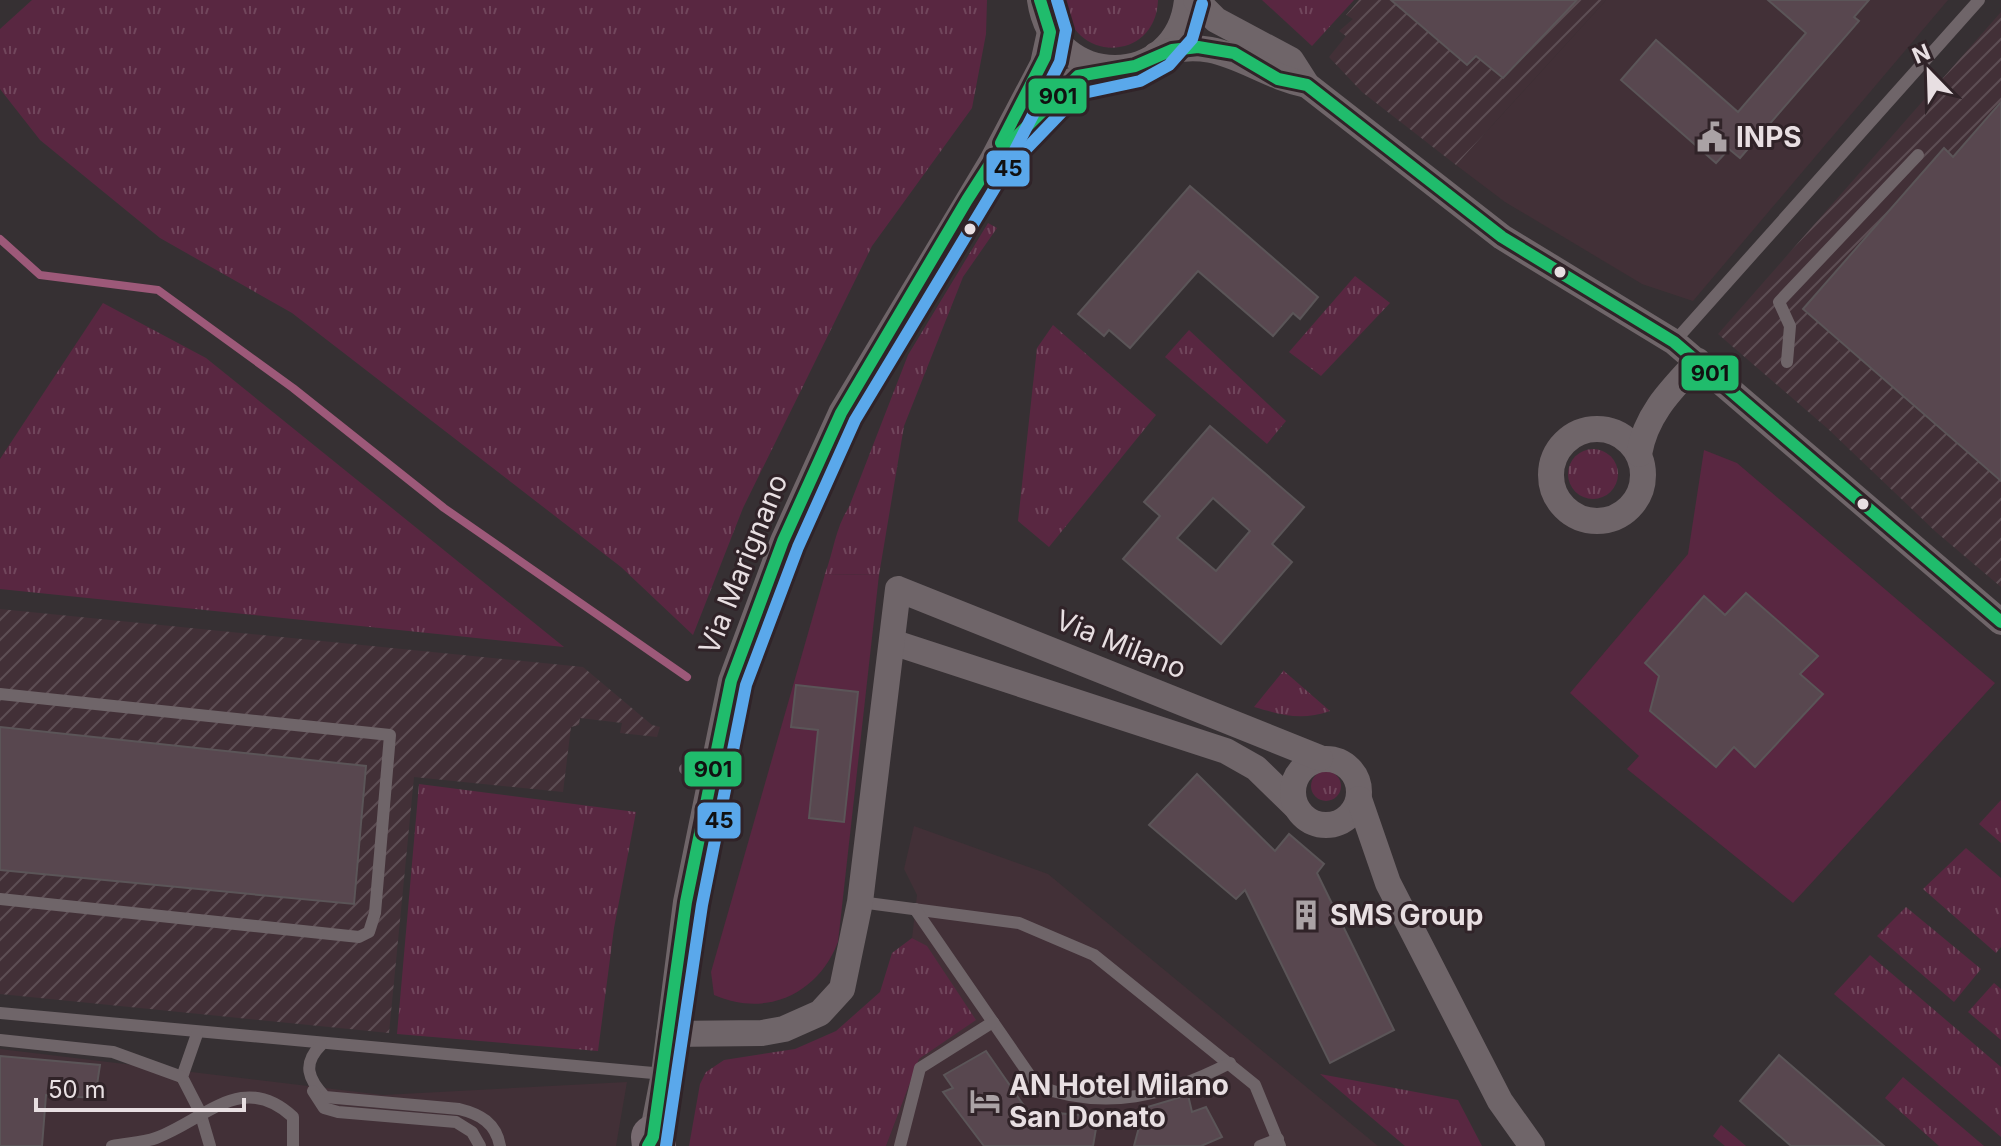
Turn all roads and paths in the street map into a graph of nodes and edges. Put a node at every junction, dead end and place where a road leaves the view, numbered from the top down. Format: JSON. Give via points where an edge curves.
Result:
{"nodes":[{"id":1,"x":1040,"y":0,"type":"edge"},
{"id":2,"x":1187,"y":0,"type":"edge"},
{"id":3,"x":1196,"y":0,"type":"edge"},
{"id":4,"x":1979,"y":0,"type":"edge"},
{"id":5,"x":1050,"y":32,"type":"junction"},
{"id":6,"x":1156,"y":55,"type":"junction"},
{"id":7,"x":1109,"y":68,"type":"junction"},
{"id":8,"x":1307,"y":85,"type":"junction"},
{"id":9,"x":1918,"y":155,"type":"dead end"},
{"id":10,"x":992,"y":161,"type":"junction"},
{"id":11,"x":1674,"y":342,"type":"junction"},
{"id":12,"x":1698,"y":361,"type":"junction"},
{"id":13,"x":1787,"y":362,"type":"dead end"},
{"id":14,"x":1664,"y":397,"type":"junction"},
{"id":15,"x":1596,"y":429,"type":"junction"},
{"id":16,"x":1639,"y":454,"type":"junction"},
{"id":17,"x":2001,"y":622,"type":"edge"},
{"id":18,"x":892,"y":642,"type":"junction"},
{"id":19,"x":0,"y":694,"type":"edge"},
{"id":20,"x":1320,"y":758,"type":"junction"},
{"id":21,"x":685,"y":769,"type":"dead end"},
{"id":22,"x":712,"y":778,"type":"junction"},
{"id":23,"x":1359,"y":799,"type":"junction"},
{"id":24,"x":1295,"y":806,"type":"junction"},
{"id":25,"x":1327,"y":825,"type":"junction"},
{"id":26,"x":1388,"y":883,"type":"junction"},
{"id":27,"x":0,"y":899,"type":"edge"},
{"id":28,"x":860,"y":902,"type":"junction"},
{"id":29,"x":915,"y":909,"type":"junction"},
{"id":30,"x":0,"y":1013,"type":"edge"},
{"id":31,"x":993,"y":1022,"type":"junction"},
{"id":32,"x":197,"y":1034,"type":"junction"},
{"id":33,"x":669,"y":1034,"type":"junction"},
{"id":34,"x":0,"y":1040,"type":"edge"},
{"id":35,"x":321,"y":1045,"type":"junction"},
{"id":36,"x":1230,"y":1063,"type":"junction"},
{"id":37,"x":664,"y":1074,"type":"junction"},
{"id":38,"x":182,"y":1077,"type":"junction"},
{"id":39,"x":311,"y":1082,"type":"junction"},
{"id":40,"x":200,"y":1112,"type":"junction"},
{"id":41,"x":159,"y":1142,"type":"edge"},
{"id":42,"x":1279,"y":1143,"type":"edge"},
{"id":43,"x":651,"y":1144,"type":"edge"},
{"id":44,"x":112,"y":1146,"type":"edge"},
{"id":45,"x":210,"y":1146,"type":"edge"},
{"id":46,"x":293,"y":1146,"type":"edge"},
{"id":47,"x":480,"y":1146,"type":"edge"},
{"id":48,"x":500,"y":1146,"type":"edge"},
{"id":49,"x":900,"y":1146,"type":"edge"},
{"id":50,"x":1260,"y":1146,"type":"edge"},
{"id":51,"x":1532,"y":1146,"type":"edge"}],
"edges":[{"from":1,"to":5,"type":"street"},
{"from":2,"to":6,"type":"street","via":[[1178,31]]},
{"from":3,"to":8,"type":"street","via":[[1216,20],[1291,60]]},
{"from":4,"to":11,"type":"lane"},
{"from":5,"to":7,"type":"street","via":[[1074,57]]},
{"from":5,"to":10,"type":"street","name":"Via Marignano","via":[[1043,64]]},
{"from":6,"to":7,"type":"street","name":"Via Marignano","via":[[1135,66]]},
{"from":6,"to":8,"type":"street","name":"Via Marignano","via":[[1180,48],[1234,53],[1278,79]]},
{"from":7,"to":10,"type":"street","name":"Via Marignano","via":[[1068,82]]},
{"from":8,"to":11,"type":"street","via":[[1502,237]]},
{"from":9,"to":13,"type":"lane","via":[[1779,302],[1790,326]]},
{"from":10,"to":22,"type":"street","name":"Via Marignano","via":[[841,413],[789,527],[731,681]]},
{"from":11,"to":12,"type":"street"},
{"from":12,"to":14,"type":"street"},
{"from":12,"to":17,"type":"street"},
{"from":14,"to":15,"type":"street"},
{"from":14,"to":16,"type":"street","via":[[1642,435]]},
{"from":15,"to":16,"type":"street","via":[[1613,431]]},
{"from":15,"to":16,"type":"street","via":[[1571,436],[1553,456],[1553,493],[1568,513],[1605,521],[1633,505],[1643,480]]},
{"from":18,"to":20,"type":"street","name":"Via Milano","via":[[898,589]]},
{"from":18,"to":24,"type":"street","via":[[1226,751],[1256,768]]},
{"from":18,"to":28,"type":"street"},
{"from":19,"to":27,"type":"lane","via":[[390,735],[375,913],[369,932],[359,937]]},
{"from":20,"to":23,"type":"street","name":"Via Milano","via":[[1348,766],[1358,783]]},
{"from":20,"to":24,"type":"street","via":[[1295,777]]},
{"from":21,"to":22,"type":"lane"},
{"from":22,"to":33,"type":"street","name":"Via Marignano","via":[[688,888]]},
{"from":23,"to":25,"type":"street","via":[[1348,816]]},
{"from":23,"to":26,"type":"street"},
{"from":24,"to":25,"type":"street","via":[[1305,819]]},
{"from":25,"to":26,"type":"street","via":[[1360,849]]},
{"from":26,"to":51,"type":"street","via":[[1500,1101]]},
{"from":28,"to":29,"type":"lane"},
{"from":28,"to":33,"type":"street","via":[[842,989],[820,1013],[762,1033]]},
{"from":29,"to":31,"type":"lane"},
{"from":29,"to":36,"type":"lane","via":[[1019,923],[1094,955]]},
{"from":30,"to":32,"type":"lane"},
{"from":31,"to":36,"type":"lane","via":[[1037,1086],[1066,1097],[1110,1101],[1175,1088]]},
{"from":31,"to":49,"type":"lane","via":[[920,1068]]},
{"from":32,"to":35,"type":"lane"},
{"from":32,"to":38,"type":"lane"},
{"from":33,"to":37,"type":"street","name":"Via Marignano"},
{"from":34,"to":38,"type":"lane","via":[[113,1052]]},
{"from":35,"to":37,"type":"lane"},
{"from":35,"to":39,"type":"lane","via":[[309,1057]]},
{"from":36,"to":42,"type":"lane","via":[[1255,1085]]},
{"from":37,"to":43,"type":"street","name":"Via Marignano"},
{"from":38,"to":40,"type":"lane"},
{"from":39,"to":47,"type":"lane","via":[[324,1108],[456,1122],[472,1132]]},
{"from":39,"to":48,"type":"lane","via":[[325,1097],[478,1114],[491,1124]]},
{"from":40,"to":41,"type":"lane"},
{"from":40,"to":45,"type":"lane"},
{"from":40,"to":46,"type":"lane","via":[[261,1096],[293,1117]]},
{"from":41,"to":44,"type":"lane"},
{"from":42,"to":50,"type":"lane"}]}
